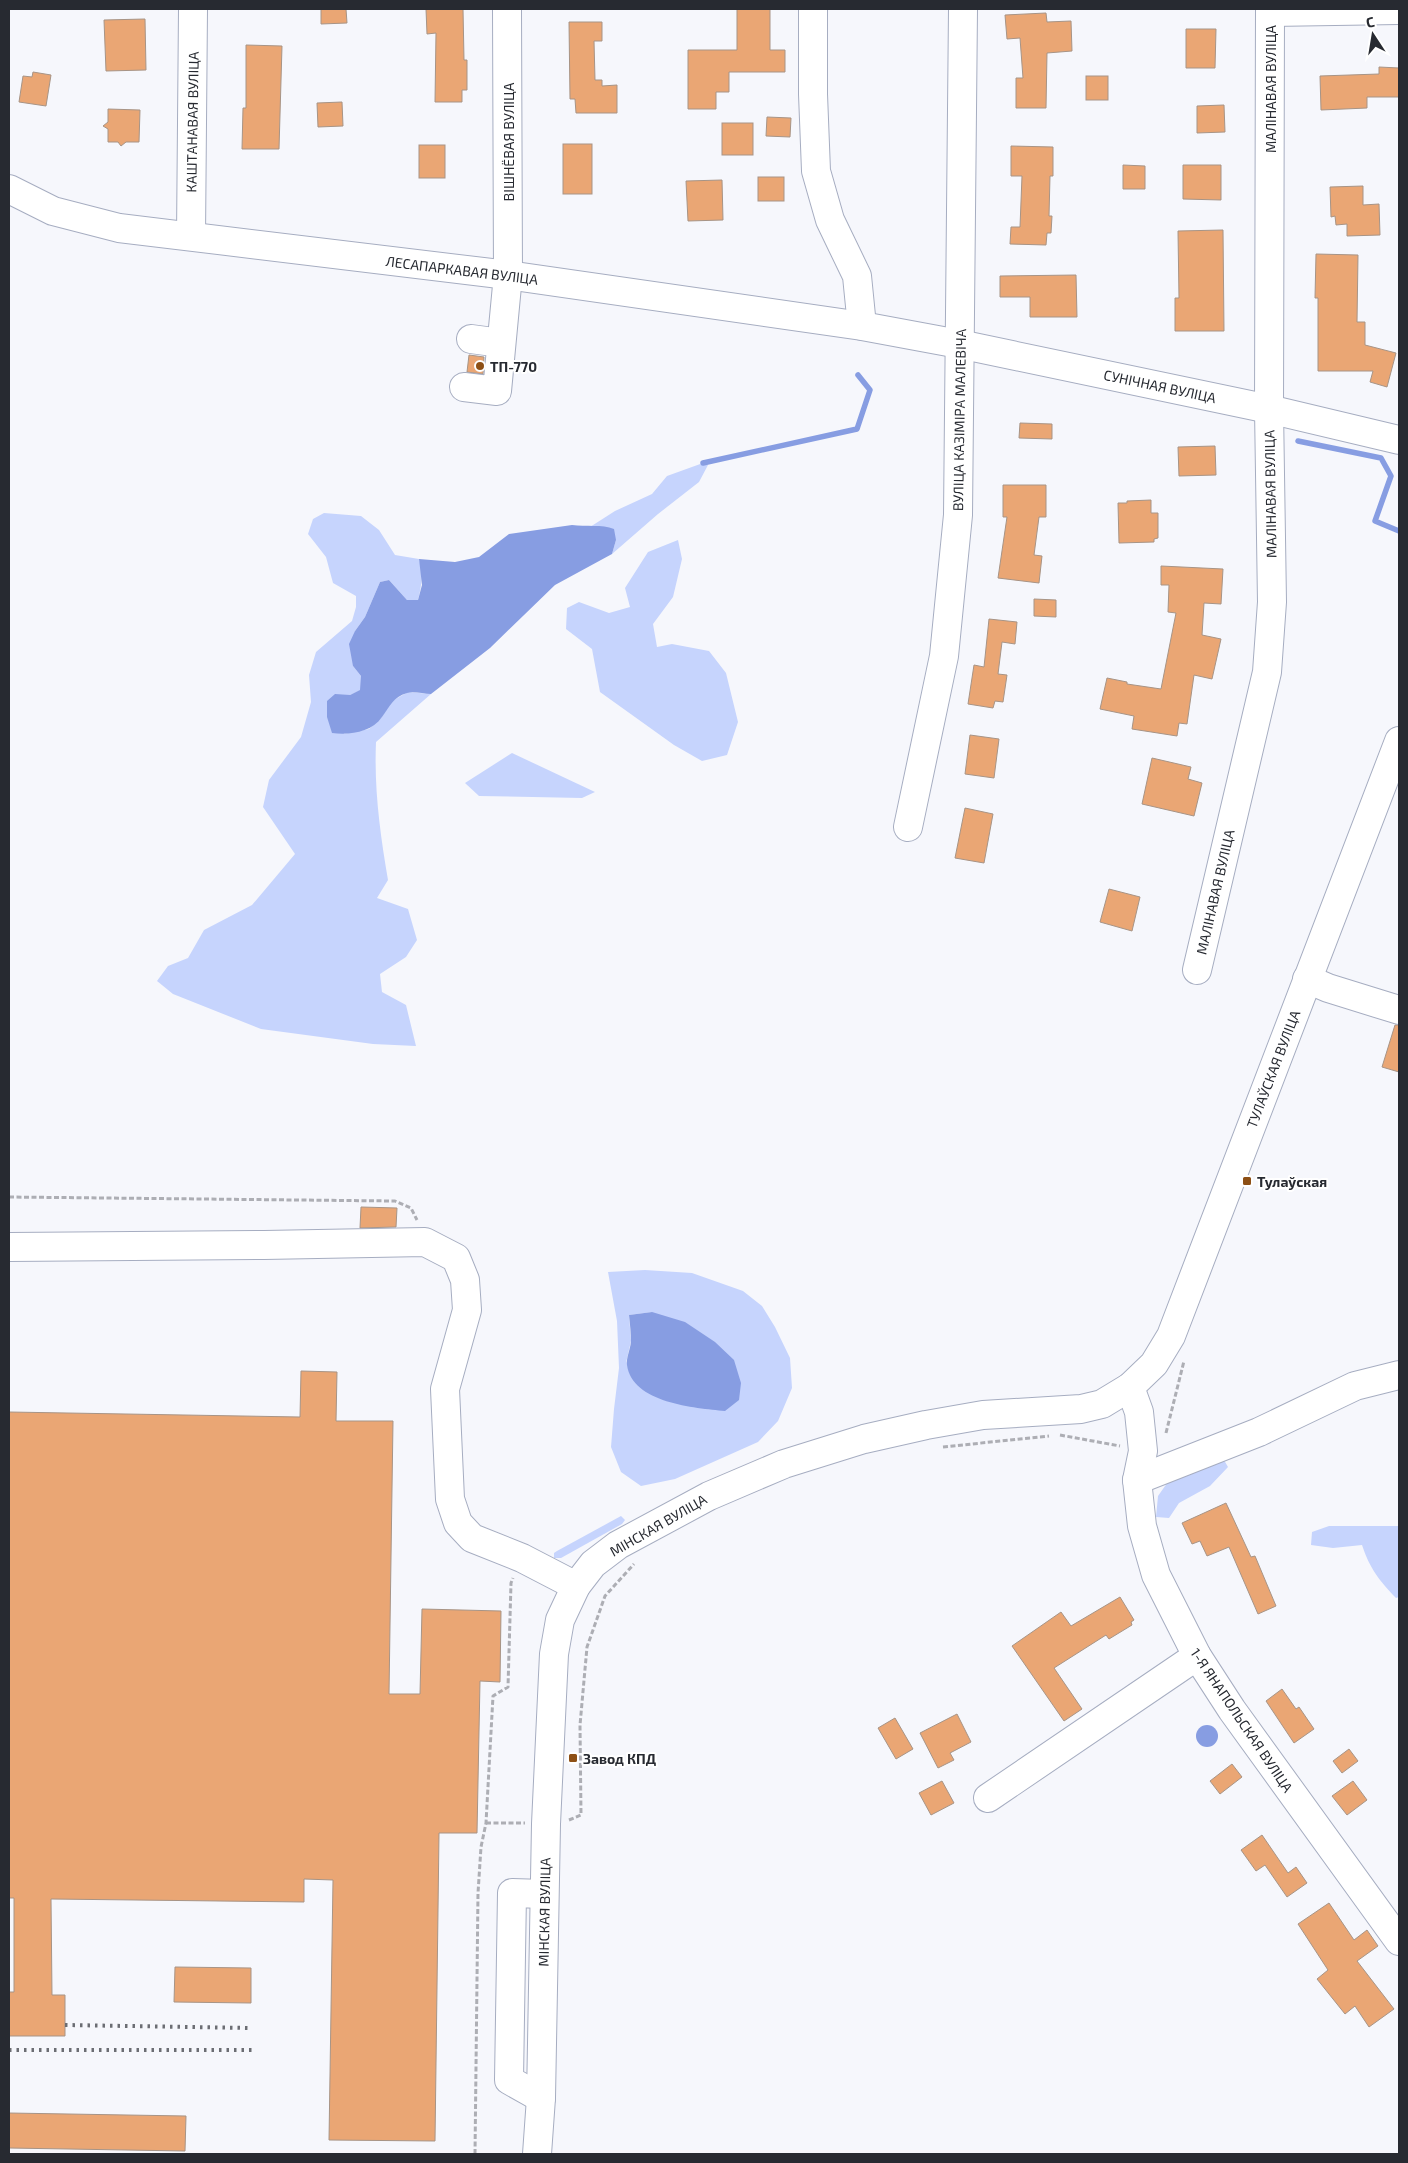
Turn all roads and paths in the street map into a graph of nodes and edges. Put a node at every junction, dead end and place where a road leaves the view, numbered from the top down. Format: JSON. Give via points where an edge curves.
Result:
{"nodes":[{"id":1,"x":194,"y":9,"type":"edge"},
{"id":2,"x":508,"y":9,"type":"edge"},
{"id":3,"x":814,"y":9,"type":"edge"},
{"id":4,"x":963,"y":9,"type":"edge"},
{"id":5,"x":1399,"y":10,"type":"edge"},
{"id":6,"x":1270,"y":11,"type":"edge"},
{"id":7,"x":9,"y":189,"type":"edge"},
{"id":8,"x":192,"y":236,"type":"junction"},
{"id":9,"x":508,"y":275,"type":"junction"},
{"id":10,"x":862,"y":326,"type":"junction"},
{"id":11,"x":921,"y":336,"type":"joint"},
{"id":12,"x":471,"y":339,"type":"dead end"},
{"id":13,"x":501,"y":343,"type":"junction"},
{"id":14,"x":960,"y":344,"type":"junction"},
{"id":15,"x":464,"y":387,"type":"dead end"},
{"id":16,"x":1269,"y":409,"type":"junction"},
{"id":17,"x":1399,"y":440,"type":"edge"},
{"id":18,"x":1399,"y":742,"type":"edge"},
{"id":19,"x":908,"y":827,"type":"dead end"},
{"id":20,"x":1197,"y":970,"type":"dead end"},
{"id":21,"x":1307,"y":979,"type":"junction"},
{"id":22,"x":1399,"y":1010,"type":"edge"},
{"id":23,"x":9,"y":1197,"type":"edge"},
{"id":24,"x":428,"y":1243,"type":"junction"},
{"id":25,"x":9,"y":1247,"type":"edge"},
{"id":26,"x":1399,"y":1375,"type":"edge"},
{"id":27,"x":1130,"y":1387,"type":"junction"},
{"id":28,"x":1123,"y":1447,"type":"dead end"},
{"id":29,"x":938,"y":1448,"type":"dead end"},
{"id":30,"x":1137,"y":1480,"type":"junction"},
{"id":31,"x":522,"y":1558,"type":"junction"},
{"id":32,"x":637,"y":1560,"type":"dead end"},
{"id":33,"x":576,"y":1586,"type":"junction"},
{"id":34,"x":1197,"y":1656,"type":"junction"},
{"id":35,"x":988,"y":1798,"type":"dead end"},
{"id":36,"x":567,"y":1821,"type":"dead end"},
{"id":37,"x":486,"y":1823,"type":"junction"},
{"id":38,"x":528,"y":1823,"type":"dead end"},
{"id":39,"x":1399,"y":1941,"type":"edge"},
{"id":40,"x":476,"y":2154,"type":"edge"},
{"id":41,"x":536,"y":2154,"type":"edge"}],
"edges":[{"from":1,"to":8,"type":"street","name":"КАШТАНАВАЯ ВУЛІЦА"},
{"from":2,"to":9,"type":"street","name":"ВІШНЁВАЯ ВУЛІЦА"},
{"from":3,"to":10,"type":"street","via":[[816,171],[830,220],[857,276]]},
{"from":4,"to":14,"type":"street","name":"ВУЛІЦА КАЗІМІРА МАЛЕВІЧА"},
{"from":5,"to":6,"type":"street"},
{"from":6,"to":16,"type":"street","name":"МАЛІНАВАЯ ВУЛІЦА"},
{"from":7,"to":8,"type":"street","name":"ЛЕСАПАРКАВАЯ ВУЛІЦА","via":[[62,214],[119,228]]},
{"from":8,"to":9,"type":"street","name":"ЛЕСАПАРКАВАЯ ВУЛІЦА"},
{"from":9,"to":10,"type":"street","name":"ЛЕСАПАРКАВАЯ ВУЛІЦА"},
{"from":9,"to":13,"type":"street","name":"ВІШНЁВАЯ ВУЛІЦА"},
{"from":10,"to":11,"type":"street","name":"ЛЕСАПАРКАВАЯ ВУЛІЦА"},
{"from":11,"to":14,"type":"street","name":"СУНІЧНАЯ ВУЛІЦА"},
{"from":12,"to":13,"type":"street"},
{"from":13,"to":15,"type":"street","name":"ВІШНЁВАЯ ВУЛІЦА","via":[[497,391]]},
{"from":14,"to":16,"type":"street","name":"СУНІЧНАЯ ВУЛІЦА"},
{"from":14,"to":19,"type":"street","name":"ВУЛІЦА КАЗІМІРА МАЛЕВІЧА","via":[[958,515],[944,656]]},
{"from":16,"to":17,"type":"street","name":"СУНІЧНАЯ ВУЛІЦА"},
{"from":16,"to":20,"type":"street","name":"МАЛІНАВАЯ ВУЛІЦА","via":[[1272,602],[1267,672]]},
{"from":18,"to":21,"type":"street","name":"ТУЛАЎСКАЯ ВУЛІЦА"},
{"from":21,"to":22,"type":"street"},
{"from":21,"to":27,"type":"street","name":"ТУЛАЎСКАЯ ВУЛІЦА","via":[[1170,1336],[1154,1364]]},
{"from":23,"to":24,"type":"path","via":[[394,1201],[411,1208]]},
{"from":24,"to":25,"type":"street"},
{"from":24,"to":31,"type":"street","via":[[456,1258],[465,1280],[467,1310],[445,1389],[450,1499],[458,1523],[472,1538]]},
{"from":26,"to":30,"type":"street","via":[[1355,1386],[1259,1432]]},
{"from":27,"to":30,"type":"street","name":"1-Я ЯНАПОЛЬСКАЯ ВУЛІЦА","via":[[1139,1412],[1143,1451]]},
{"from":27,"to":33,"type":"street","name":"МІНСКАЯ ВУЛІЦА","via":[[1102,1404],[1080,1409],[983,1415],[926,1425],[864,1439],[784,1464],[709,1496],[618,1545],[593,1564]]},
{"from":28,"to":29,"type":"path","via":[[1060,1435]]},
{"from":30,"to":34,"type":"street","name":"1-Я ЯНАПОЛЬСКАЯ ВУЛІЦА","via":[[1142,1526],[1156,1575]]},
{"from":31,"to":33,"type":"street"},
{"from":31,"to":37,"type":"path","via":[[511,1583],[508,1687],[493,1696]]},
{"from":32,"to":36,"type":"path","via":[[604,1596],[587,1646],[580,1725],[581,1815]]},
{"from":33,"to":41,"type":"street","name":"МІНСКАЯ ВУЛІЦА","via":[[560,1620],[554,1654]]},
{"from":34,"to":35,"type":"street"},
{"from":34,"to":39,"type":"street","name":"1-Я ЯНАПОЛЬСКАЯ ВУЛІЦА"},
{"from":37,"to":38,"type":"path"},
{"from":37,"to":40,"type":"path","via":[[478,1893]]}]}
